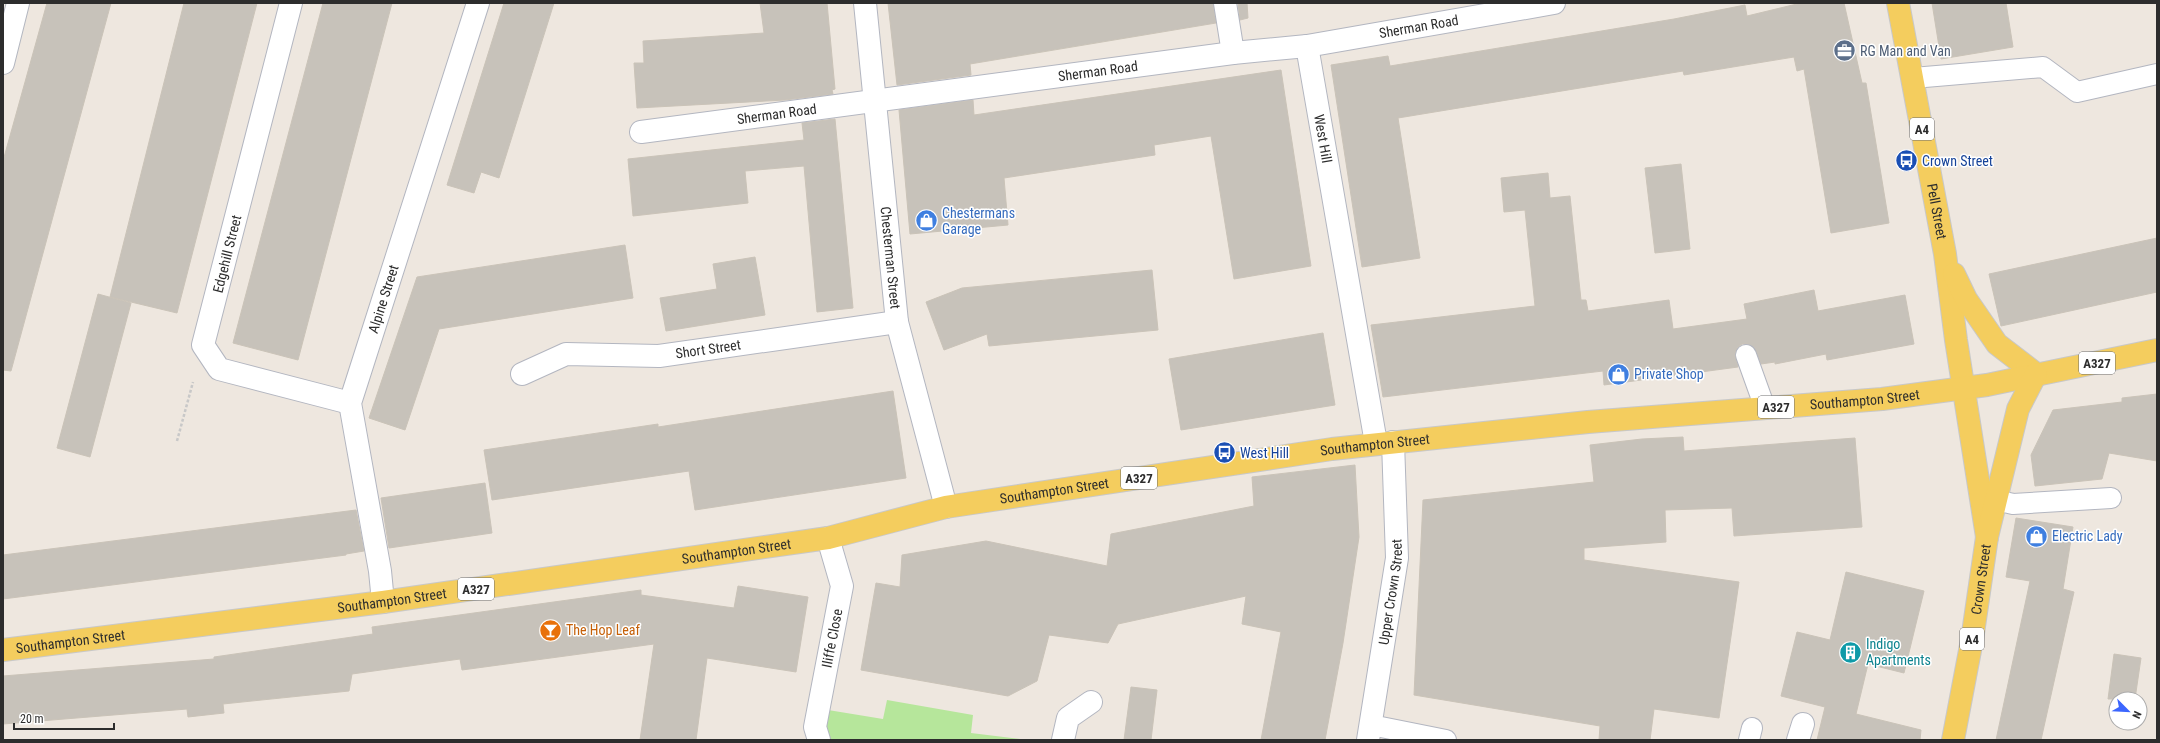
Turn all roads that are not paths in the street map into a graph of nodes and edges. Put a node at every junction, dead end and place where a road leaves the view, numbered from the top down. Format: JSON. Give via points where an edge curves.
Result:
{"nodes":[{"id":1,"x":18,"y":3,"type":"edge"},
{"id":2,"x":291,"y":3,"type":"edge"},
{"id":3,"x":478,"y":3,"type":"edge"},
{"id":4,"x":865,"y":3,"type":"edge"},
{"id":5,"x":1225,"y":3,"type":"edge"},
{"id":6,"x":1554,"y":3,"type":"edge"},
{"id":7,"x":1898,"y":3,"type":"edge"},
{"id":8,"x":1307,"y":46,"type":"junction"},
{"id":9,"x":1232,"y":53,"type":"junction"},
{"id":10,"x":3,"y":63,"type":"edge"},
{"id":11,"x":2157,"y":74,"type":"edge"},
{"id":12,"x":1912,"y":78,"type":"junction"},
{"id":13,"x":874,"y":101,"type":"junction"},
{"id":14,"x":641,"y":132,"type":"dead end"},
{"id":15,"x":1945,"y":254,"type":"junction"},
{"id":16,"x":897,"y":322,"type":"junction"},
{"id":17,"x":2157,"y":350,"type":"edge"},
{"id":18,"x":1746,"y":355,"type":"dead end"},
{"id":19,"x":522,"y":374,"type":"dead end"},
{"id":20,"x":2036,"y":374,"type":"junction"},
{"id":21,"x":1964,"y":388,"type":"junction"},
{"id":22,"x":350,"y":402,"type":"junction"},
{"id":23,"x":1766,"y":408,"type":"junction"},
{"id":24,"x":1385,"y":442,"type":"junction"},
{"id":25,"x":2111,"y":498,"type":"dead end"},
{"id":26,"x":1996,"y":500,"type":"junction"},
{"id":27,"x":946,"y":507,"type":"junction"},
{"id":28,"x":1987,"y":537,"type":"junction"},
{"id":29,"x":828,"y":538,"type":"junction"},
{"id":30,"x":383,"y":602,"type":"junction"},
{"id":31,"x":3,"y":650,"type":"edge"},
{"id":32,"x":1091,"y":702,"type":"dead end"},
{"id":33,"x":1370,"y":733,"type":"edge"},
{"id":34,"x":819,"y":740,"type":"edge"},
{"id":35,"x":1063,"y":740,"type":"edge"},
{"id":36,"x":1446,"y":740,"type":"edge"},
{"id":37,"x":1953,"y":740,"type":"edge"}],
"edges":[{"from":1,"to":10,"type":"street"},
{"from":2,"to":22,"type":"street","name":"Edgehill Street","via":[[203,345],[219,369]]},
{"from":3,"to":22,"type":"street","name":"Alpine Street"},
{"from":4,"to":13,"type":"street","name":"Chesterman Street"},
{"from":5,"to":9,"type":"street"},
{"from":6,"to":8,"type":"street","name":"Sherman Road"},
{"from":7,"to":12,"type":"main road","name":"Pell Street","number":"A4"},
{"from":8,"to":9,"type":"street","name":"Sherman Road"},
{"from":8,"to":24,"type":"street","name":"West Hill"},
{"from":9,"to":13,"type":"street","name":"Sherman Road"},
{"from":11,"to":12,"type":"lane","via":[[2077,92],[2043,67]]},
{"from":12,"to":15,"type":"main road","name":"Pell Street","number":"A4"},
{"from":13,"to":14,"type":"street","name":"Sherman Road"},
{"from":13,"to":16,"type":"street","name":"Chesterman Street"},
{"from":15,"to":20,"type":"main road","name":"Pell Street","number":"A4","via":[[1966,299],[1997,344]]},
{"from":15,"to":21,"type":"main road","name":"Pell Street","number":"A4"},
{"from":16,"to":19,"type":"street","name":"Short Street","via":[[659,356],[566,354]]},
{"from":16,"to":27,"type":"street","name":"Chesterman Street"},
{"from":17,"to":20,"type":"main road","name":"Southampton Street","number":"A327"},
{"from":18,"to":23,"type":"lane"},
{"from":20,"to":21,"type":"main road","name":"Southampton Street","number":"A327"},
{"from":20,"to":26,"type":"main road","name":"Crown Street","via":[[2018,409]]},
{"from":21,"to":23,"type":"main road","name":"Southampton Street","number":"A327","via":[[1882,399]]},
{"from":21,"to":28,"type":"main road","name":"Crown Street","number":"A4"},
{"from":22,"to":30,"type":"street","name":"Alpine Street","via":[[380,571]]},
{"from":23,"to":24,"type":"main road","name":"Southampton Street","number":"A327"},
{"from":24,"to":27,"type":"main road","name":"Southampton Street","number":"A327"},
{"from":24,"to":33,"type":"street","name":"Upper Crown Street","via":[[1397,558]]},
{"from":25,"to":26,"type":"lane","via":[[2013,504]]},
{"from":26,"to":28,"type":"main road","name":"Crown Street"},
{"from":27,"to":29,"type":"main road","name":"Southampton Street","number":"A327"},
{"from":28,"to":37,"type":"main road","name":"Crown Street","number":"A4","via":[[1972,640]]},
{"from":29,"to":30,"type":"main road","name":"Southampton Street","number":"A327"},
{"from":29,"to":34,"type":"street","name":"Iliffe Close","via":[[842,586],[815,727]]},
{"from":30,"to":31,"type":"main road","name":"Southampton Street","number":"A327"},
{"from":32,"to":35,"type":"street","via":[[1068,718]]},
{"from":33,"to":36,"type":"lane"}]}
